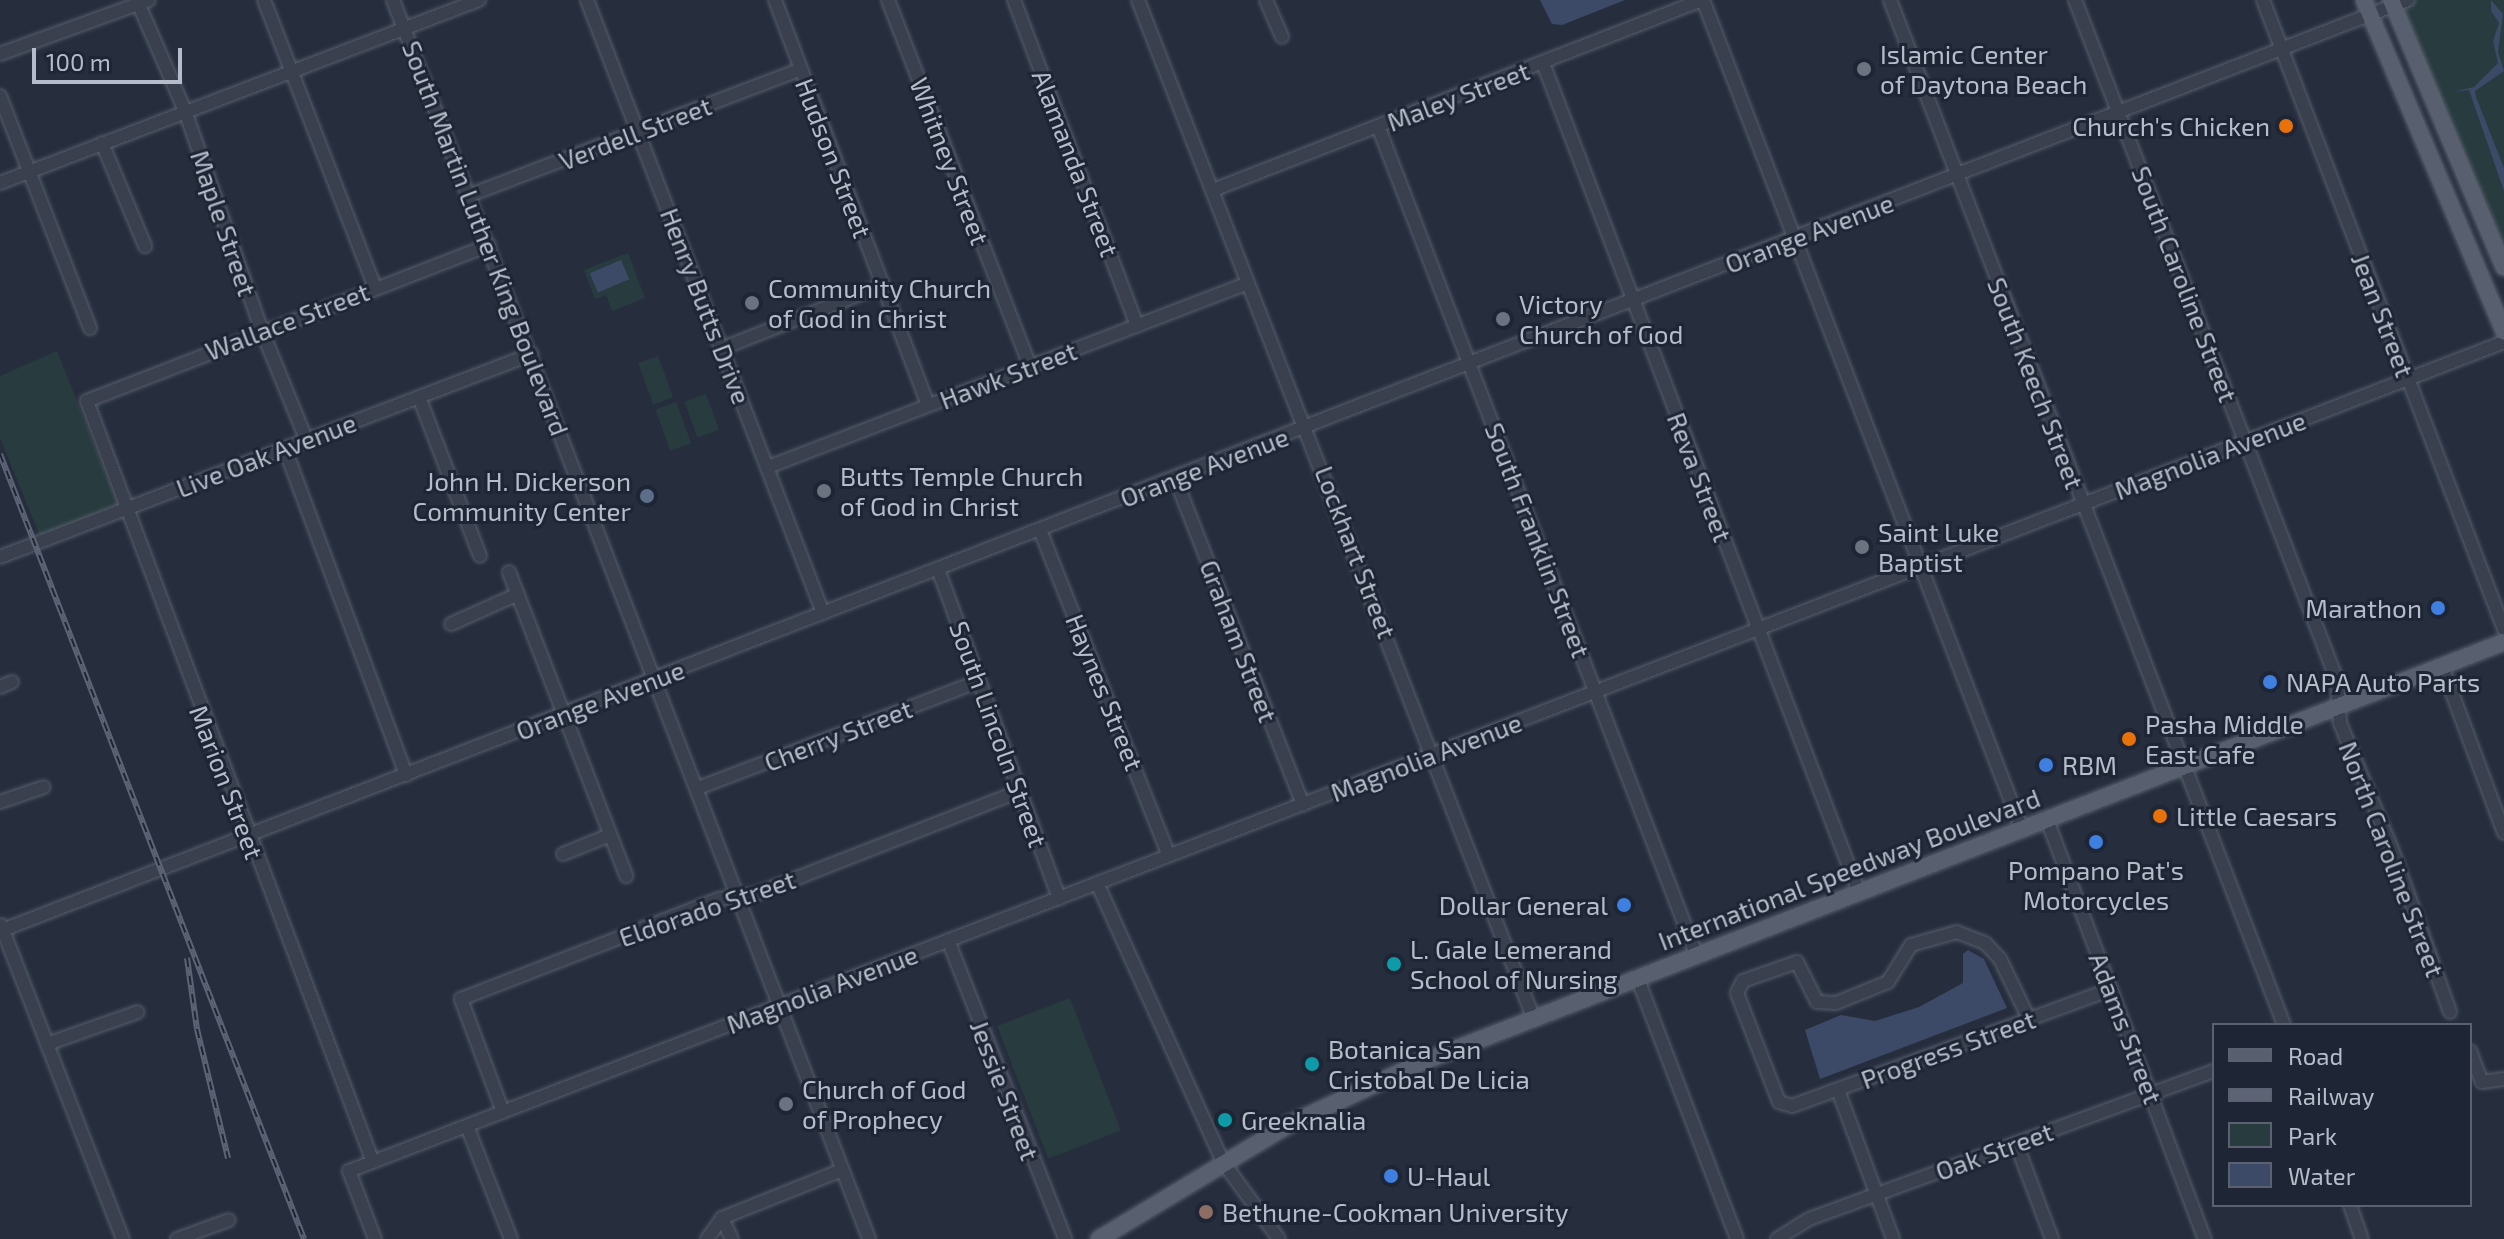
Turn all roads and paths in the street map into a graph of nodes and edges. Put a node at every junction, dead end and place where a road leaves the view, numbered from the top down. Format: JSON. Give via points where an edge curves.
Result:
{"nodes":[{"id":1,"x":264,"y":0,"type":"edge"},
{"id":2,"x":393,"y":0,"type":"edge"},
{"id":3,"x":479,"y":0,"type":"edge"},
{"id":4,"x":587,"y":0,"type":"edge"},
{"id":5,"x":775,"y":0,"type":"edge"},
{"id":6,"x":888,"y":0,"type":"edge"},
{"id":7,"x":1014,"y":0,"type":"edge"},
{"id":8,"x":1138,"y":0,"type":"edge"},
{"id":9,"x":1266,"y":0,"type":"edge"},
{"id":10,"x":1703,"y":0,"type":"edge"},
{"id":11,"x":1890,"y":0,"type":"edge"},
{"id":12,"x":2075,"y":0,"type":"edge"},
{"id":13,"x":2263,"y":0,"type":"edge"},
{"id":14,"x":2364,"y":0,"type":"edge"},
{"id":15,"x":144,"y":2,"type":"edge"},
{"id":16,"x":2398,"y":3,"type":"edge"},
{"id":17,"x":2371,"y":17,"type":"junction"},
{"id":18,"x":404,"y":28,"type":"junction"},
{"id":19,"x":1282,"y":37,"type":"dead end"},
{"id":20,"x":2282,"y":51,"type":"junction"},
{"id":21,"x":0,"y":54,"type":"edge"},
{"id":22,"x":1543,"y":63,"type":"junction"},
{"id":23,"x":801,"y":69,"type":"junction"},
{"id":24,"x":292,"y":74,"type":"junction"},
{"id":25,"x":0,"y":96,"type":"edge"},
{"id":26,"x":185,"y":111,"type":"junction"},
{"id":27,"x":2119,"y":114,"type":"junction"},
{"id":28,"x":1378,"y":126,"type":"junction"},
{"id":29,"x":638,"y":133,"type":"junction"},
{"id":30,"x":102,"y":143,"type":"junction"},
{"id":31,"x":31,"y":171,"type":"junction"},
{"id":32,"x":1957,"y":176,"type":"junction"},
{"id":33,"x":0,"y":183,"type":"edge"},
{"id":34,"x":1213,"y":190,"type":"junction"},
{"id":35,"x":470,"y":195,"type":"junction"},
{"id":36,"x":1794,"y":239,"type":"junction"},
{"id":37,"x":489,"y":245,"type":"junction"},
{"id":38,"x":145,"y":246,"type":"dead end"},
{"id":39,"x":2504,"y":267,"type":"edge"},
{"id":40,"x":1248,"y":283,"type":"junction"},
{"id":41,"x":883,"y":285,"type":"junction"},
{"id":42,"x":375,"y":287,"type":"junction"},
{"id":43,"x":1632,"y":302,"type":"junction"},
{"id":44,"x":1137,"y":326,"type":"junction"},
{"id":45,"x":90,"y":328,"type":"dead end"},
{"id":46,"x":262,"y":331,"type":"junction"},
{"id":47,"x":2504,"y":332,"type":"edge"},
{"id":48,"x":2504,"y":342,"type":"edge"},
{"id":49,"x":723,"y":348,"type":"junction"},
{"id":50,"x":532,"y":354,"type":"junction"},
{"id":51,"x":1470,"y":364,"type":"junction"},
{"id":52,"x":1030,"y":367,"type":"junction"},
{"id":53,"x":2408,"y":379,"type":"junction"},
{"id":54,"x":419,"y":397,"type":"junction"},
{"id":55,"x":87,"y":401,"type":"joint"},
{"id":56,"x":928,"y":405,"type":"junction"},
{"id":57,"x":1306,"y":427,"type":"junction"},
{"id":58,"x":307,"y":441,"type":"junction"},
{"id":59,"x":2245,"y":441,"type":"junction"},
{"id":60,"x":285,"y":449,"type":"junction"},
{"id":61,"x":768,"y":467,"type":"junction"},
{"id":62,"x":1175,"y":478,"type":"junction"},
{"id":63,"x":2082,"y":504,"type":"junction"},
{"id":64,"x":125,"y":508,"type":"junction"},
{"id":65,"x":1040,"y":530,"type":"junction"},
{"id":66,"x":480,"y":556,"type":"dead end"},
{"id":67,"x":0,"y":557,"type":"edge"},
{"id":68,"x":1920,"y":566,"type":"junction"},
{"id":69,"x":938,"y":569,"type":"junction"},
{"id":70,"x":509,"y":572,"type":"dead end"},
{"id":71,"x":518,"y":594,"type":"junction"},
{"id":72,"x":823,"y":613,"type":"junction"},
{"id":73,"x":451,"y":624,"type":"dead end"},
{"id":74,"x":1758,"y":628,"type":"junction"},
{"id":75,"x":2504,"y":629,"type":"edge"},
{"id":76,"x":2504,"y":642,"type":"edge"},
{"id":77,"x":2442,"y":666,"type":"junction"},
{"id":78,"x":654,"y":681,"type":"junction"},
{"id":79,"x":979,"y":681,"type":"junction"},
{"id":80,"x":1596,"y":691,"type":"junction"},
{"id":81,"x":2339,"y":704,"type":"junction"},
{"id":82,"x":565,"y":713,"type":"junction"},
{"id":83,"x":1435,"y":753,"type":"junction"},
{"id":84,"x":2184,"y":765,"type":"junction"},
{"id":85,"x":406,"y":775,"type":"junction"},
{"id":86,"x":44,"y":787,"type":"dead end"},
{"id":87,"x":698,"y":788,"type":"junction"},
{"id":88,"x":1020,"y":791,"type":"junction"},
{"id":89,"x":0,"y":802,"type":"edge"},
{"id":90,"x":1303,"y":805,"type":"junction"},
{"id":91,"x":2046,"y":817,"type":"junction"},
{"id":92,"x":2021,"y":827,"type":"junction"},
{"id":93,"x":2504,"y":833,"type":"edge"},
{"id":94,"x":610,"y":835,"type":"junction"},
{"id":95,"x":247,"y":836,"type":"junction"},
{"id":96,"x":563,"y":854,"type":"dead end"},
{"id":97,"x":1169,"y":855,"type":"junction"},
{"id":98,"x":626,"y":876,"type":"dead end"},
{"id":99,"x":1097,"y":883,"type":"junction"},
{"id":100,"x":1858,"y":890,"type":"junction"},
{"id":101,"x":740,"y":896,"type":"junction"},
{"id":102,"x":1059,"y":898,"type":"junction"},
{"id":103,"x":1,"y":928,"type":"edge"},
{"id":104,"x":948,"y":940,"type":"junction"},
{"id":105,"x":1696,"y":954,"type":"junction"},
{"id":106,"x":1637,"y":977,"type":"junction"},
{"id":107,"x":2111,"y":989,"type":"junction"},
{"id":108,"x":782,"y":1004,"type":"junction"},
{"id":109,"x":138,"y":1012,"type":"dead end"},
{"id":110,"x":2450,"y":1012,"type":"dead end"},
{"id":111,"x":1533,"y":1017,"type":"junction"},
{"id":112,"x":2029,"y":1019,"type":"junction"},
{"id":113,"x":2283,"y":1023,"type":"edge"},
{"id":114,"x":47,"y":1044,"type":"junction"},
{"id":115,"x":2472,"y":1056,"type":"edge"},
{"id":116,"x":2212,"y":1072,"type":"edge"},
{"id":117,"x":2504,"y":1079,"type":"edge"},
{"id":118,"x":1838,"y":1090,"type":"junction"},
{"id":119,"x":2151,"y":1094,"type":"junction"},
{"id":120,"x":503,"y":1112,"type":"junction"},
{"id":121,"x":467,"y":1126,"type":"junction"},
{"id":122,"x":2016,"y":1143,"type":"junction"},
{"id":123,"x":373,"y":1162,"type":"junction"},
{"id":124,"x":1223,"y":1162,"type":"junction"},
{"id":125,"x":842,"y":1170,"type":"junction"},
{"id":126,"x":1878,"y":1194,"type":"junction"},
{"id":127,"x":2351,"y":1207,"type":"edge"},
{"id":128,"x":722,"y":1218,"type":"junction"},
{"id":129,"x":229,"y":1220,"type":"dead end"},
{"id":130,"x":123,"y":1239,"type":"edge"},
{"id":131,"x":177,"y":1239,"type":"edge"},
{"id":132,"x":375,"y":1239,"type":"edge"},
{"id":133,"x":511,"y":1239,"type":"edge"},
{"id":134,"x":707,"y":1239,"type":"edge"},
{"id":135,"x":732,"y":1239,"type":"edge"},
{"id":136,"x":869,"y":1239,"type":"edge"},
{"id":137,"x":1065,"y":1239,"type":"edge"},
{"id":138,"x":1099,"y":1239,"type":"edge"},
{"id":139,"x":1279,"y":1239,"type":"edge"},
{"id":140,"x":1737,"y":1239,"type":"edge"},
{"id":141,"x":1777,"y":1239,"type":"edge"},
{"id":142,"x":1893,"y":1239,"type":"edge"},
{"id":143,"x":2052,"y":1239,"type":"edge"},
{"id":144,"x":2205,"y":1239,"type":"edge"},
{"id":145,"x":2362,"y":1239,"type":"edge"}],
"edges":[{"from":1,"to":24,"type":"street"},
{"from":2,"to":18,"type":"street","name":"South Martin Luther King Boulevard"},
{"from":3,"to":18,"type":"street"},
{"from":4,"to":29,"type":"street","name":"Henry Butts Drive"},
{"from":5,"to":23,"type":"street","name":"Hudson Street"},
{"from":6,"to":52,"type":"street","name":"Whitney Street"},
{"from":7,"to":44,"type":"street","name":"Alamanda Street"},
{"from":8,"to":34,"type":"street","name":"Lockhart Street"},
{"from":9,"to":19,"type":"street"},
{"from":10,"to":22,"type":"street","name":"Maley Street"},
{"from":10,"to":36,"type":"street"},
{"from":11,"to":32,"type":"street","name":"South Keech Street"},
{"from":12,"to":27,"type":"street","name":"South Caroline Street"},
{"from":13,"to":20,"type":"street","name":"Jean Street"},
{"from":14,"to":17,"type":"main road"},
{"from":15,"to":21,"type":"street"},
{"from":15,"to":26,"type":"street","name":"Maple Street"},
{"from":16,"to":17,"type":"street","name":"Orange Avenue"},
{"from":16,"to":39,"type":"main road"},
{"from":17,"to":20,"type":"street","name":"Orange Avenue"},
{"from":17,"to":47,"type":"main road"},
{"from":18,"to":24,"type":"street"},
{"from":18,"to":35,"type":"street","name":"South Martin Luther King Boulevard"},
{"from":20,"to":27,"type":"street","name":"Orange Avenue"},
{"from":20,"to":53,"type":"street","name":"Jean Street"},
{"from":22,"to":28,"type":"street","name":"Maley Street"},
{"from":22,"to":43,"type":"street","name":"Reva Street"},
{"from":23,"to":29,"type":"street","name":"Verdell Street"},
{"from":23,"to":41,"type":"street","name":"Hudson Street"},
{"from":24,"to":26,"type":"street"},
{"from":24,"to":42,"type":"street"},
{"from":25,"to":31,"type":"street"},
{"from":26,"to":30,"type":"street"},
{"from":26,"to":46,"type":"street","name":"Maple Street"},
{"from":27,"to":32,"type":"street","name":"Orange Avenue"},
{"from":27,"to":59,"type":"street","name":"South Caroline Street"},
{"from":28,"to":34,"type":"street","name":"Maley Street"},
{"from":28,"to":51,"type":"street","name":"South Franklin Street"},
{"from":29,"to":35,"type":"street","name":"Verdell Street"},
{"from":29,"to":49,"type":"street","name":"Henry Butts Drive"},
{"from":30,"to":31,"type":"street"},
{"from":30,"to":38,"type":"street"},
{"from":31,"to":33,"type":"street"},
{"from":31,"to":45,"type":"street"},
{"from":32,"to":36,"type":"street","name":"Orange Avenue"},
{"from":32,"to":63,"type":"street","name":"South Keech Street"},
{"from":34,"to":40,"type":"street","name":"Lockhart Street"},
{"from":35,"to":37,"type":"street","name":"South Martin Luther King Boulevard"},
{"from":36,"to":43,"type":"street","name":"Orange Avenue"},
{"from":36,"to":68,"type":"street"},
{"from":37,"to":42,"type":"street","name":"Wallace Street"},
{"from":37,"to":50,"type":"street","name":"South Martin Luther King Boulevard"},
{"from":40,"to":44,"type":"street","name":"Hawk Street"},
{"from":40,"to":57,"type":"street","name":"Lockhart Street"},
{"from":41,"to":49,"type":"street"},
{"from":41,"to":56,"type":"street","name":"Hudson Street"},
{"from":42,"to":46,"type":"street","name":"Wallace Street"},
{"from":43,"to":51,"type":"street","name":"Orange Avenue"},
{"from":43,"to":74,"type":"street","name":"Reva Street"},
{"from":44,"to":52,"type":"street","name":"Hawk Street"},
{"from":46,"to":55,"type":"street","name":"Wallace Street"},
{"from":46,"to":58,"type":"street","name":"Maple Street"},
{"from":48,"to":53,"type":"street","name":"Magnolia Avenue"},
{"from":49,"to":61,"type":"street","name":"Henry Butts Drive"},
{"from":50,"to":54,"type":"street","name":"Live Oak Avenue"},
{"from":50,"to":78,"type":"street","name":"South Martin Luther King Boulevard"},
{"from":51,"to":57,"type":"street","name":"Orange Avenue"},
{"from":51,"to":80,"type":"street","name":"South Franklin Street"},
{"from":52,"to":56,"type":"street","name":"Hawk Street"},
{"from":53,"to":59,"type":"street","name":"Magnolia Avenue"},
{"from":53,"to":75,"type":"street","name":"Jean Street"},
{"from":54,"to":58,"type":"street","name":"Live Oak Avenue"},
{"from":54,"to":66,"type":"street"},
{"from":55,"to":64,"type":"street","name":"Marion Street"},
{"from":56,"to":61,"type":"street","name":"Hawk Street"},
{"from":57,"to":62,"type":"street","name":"Orange Avenue"},
{"from":57,"to":83,"type":"street","name":"Lockhart Street"},
{"from":58,"to":60,"type":"street","name":"Live Oak Avenue"},
{"from":59,"to":63,"type":"street","name":"Magnolia Avenue"},
{"from":59,"to":81,"type":"street","name":"South Caroline Street","via":[[2337,680]]},
{"from":60,"to":64,"type":"street","name":"Live Oak Avenue"},
{"from":60,"to":85,"type":"street"},
{"from":61,"to":72,"type":"street","name":"Henry Butts Drive"},
{"from":62,"to":65,"type":"street","name":"Orange Avenue"},
{"from":62,"to":90,"type":"street","name":"Graham Street"},
{"from":63,"to":68,"type":"street","name":"Magnolia Avenue"},
{"from":63,"to":84,"type":"street","name":"South Keech Street"},
{"from":64,"to":67,"type":"street","name":"Live Oak Avenue"},
{"from":64,"to":95,"type":"street","name":"Marion Street"},
{"from":65,"to":69,"type":"street","name":"Orange Avenue"},
{"from":65,"to":97,"type":"street","name":"Haynes Street"},
{"from":68,"to":74,"type":"street","name":"Magnolia Avenue"},
{"from":68,"to":92,"type":"street"},
{"from":69,"to":72,"type":"street","name":"Orange Avenue"},
{"from":69,"to":79,"type":"street","name":"South Lincoln Street"},
{"from":70,"to":71,"type":"street"},
{"from":71,"to":73,"type":"street"},
{"from":71,"to":82,"type":"street"},
{"from":72,"to":78,"type":"street","name":"Orange Avenue"},
{"from":74,"to":80,"type":"street","name":"Magnolia Avenue"},
{"from":74,"to":100,"type":"street","name":"Reva Street"},
{"from":76,"to":77,"type":"main road","name":"International Speedway Boulevard"},
{"from":77,"to":81,"type":"main road","name":"International Speedway Boulevard"},
{"from":77,"to":93,"type":"street"},
{"from":78,"to":82,"type":"street","name":"Orange Avenue"},
{"from":78,"to":87,"type":"street","name":"South Martin Luther King Boulevard"},
{"from":79,"to":87,"type":"street","name":"Cherry Street"},
{"from":79,"to":88,"type":"street","name":"South Lincoln Street"},
{"from":80,"to":83,"type":"street","name":"Magnolia Avenue"},
{"from":80,"to":105,"type":"street","name":"South Franklin Street"},
{"from":81,"to":84,"type":"main road","name":"International Speedway Boulevard"},
{"from":81,"to":110,"type":"street","name":"North Caroline Street","via":[[2340,723]]},
{"from":82,"to":85,"type":"street","name":"Orange Avenue"},
{"from":82,"to":94,"type":"street"},
{"from":83,"to":90,"type":"street","name":"Magnolia Avenue"},
{"from":83,"to":111,"type":"street","name":"Lockhart Street"},
{"from":84,"to":91,"type":"main road","name":"International Speedway Boulevard"},
{"from":84,"to":113,"type":"street","name":"South Keech Street"},
{"from":85,"to":95,"type":"street","name":"Orange Avenue"},
{"from":86,"to":89,"type":"street"},
{"from":87,"to":101,"type":"street","name":"South Martin Luther King Boulevard"},
{"from":88,"to":101,"type":"street","name":"Eldorado Street"},
{"from":88,"to":102,"type":"street","name":"South Lincoln Street"},
{"from":90,"to":97,"type":"street","name":"Magnolia Avenue"},
{"from":91,"to":92,"type":"main road","name":"International Speedway Boulevard"},
{"from":91,"to":107,"type":"street","name":"Adams Street"},
{"from":92,"to":100,"type":"main road","name":"International Speedway Boulevard"},
{"from":94,"to":96,"type":"street"},
{"from":94,"to":98,"type":"street"},
{"from":95,"to":103,"type":"street","name":"Orange Avenue"},
{"from":95,"to":123,"type":"street","name":"Marion Street"},
{"from":97,"to":99,"type":"street","name":"Magnolia Avenue"},
{"from":99,"to":102,"type":"street","name":"Magnolia Avenue"},
{"from":99,"to":124,"type":"street"},
{"from":100,"to":105,"type":"main road","name":"International Speedway Boulevard"},
{"from":101,"to":108,"type":"street","name":"South Martin Luther King Boulevard"},
{"from":101,"to":120,"type":"street","name":"Eldorado Street","via":[[719,899],[461,999]]},
{"from":102,"to":104,"type":"street","name":"Magnolia Avenue"},
{"from":103,"to":114,"type":"street"},
{"from":104,"to":108,"type":"street","name":"Magnolia Avenue"},
{"from":104,"to":137,"type":"street","name":"Jessie Street"},
{"from":105,"to":106,"type":"main road","name":"International Speedway Boulevard"},
{"from":106,"to":111,"type":"main road","name":"International Speedway Boulevard"},
{"from":106,"to":140,"type":"street"},
{"from":107,"to":112,"type":"street","name":"Progress Street"},
{"from":107,"to":119,"type":"street","name":"Adams Street"},
{"from":108,"to":120,"type":"street","name":"Magnolia Avenue"},
{"from":108,"to":125,"type":"street","name":"South Martin Luther King Boulevard"},
{"from":109,"to":114,"type":"street"},
{"from":111,"to":124,"type":"main road","name":"International Speedway Boulevard","via":[[1382,1080]]},
{"from":112,"to":118,"type":"street","name":"Progress Street"},
{"from":112,"to":118,"type":"street","name":"Progress Street","via":[[2018,988],[1985,943],[1957,932],[1928,938],[1905,951],[1888,982],[1836,1003],[1817,1002],[1797,962],[1738,985],[1784,1106]]},
{"from":114,"to":130,"type":"street"},
{"from":115,"to":117,"type":"street","via":[[2482,1082]]},
{"from":116,"to":119,"type":"street","name":"Oak Street"},
{"from":118,"to":126,"type":"street"},
{"from":119,"to":122,"type":"street","name":"Oak Street"},
{"from":119,"to":144,"type":"street","name":"Adams Street"},
{"from":120,"to":121,"type":"street","name":"Magnolia Avenue"},
{"from":121,"to":123,"type":"street","name":"Magnolia Avenue"},
{"from":121,"to":133,"type":"street"},
{"from":122,"to":126,"type":"street","name":"Oak Street"},
{"from":122,"to":143,"type":"street"},
{"from":123,"to":132,"type":"street","name":"Magnolia Avenue","via":[[349,1171]]},
{"from":124,"to":138,"type":"main road","name":"International Speedway Boulevard"},
{"from":124,"to":139,"type":"street"},
{"from":125,"to":128,"type":"street"},
{"from":125,"to":136,"type":"street","name":"South Martin Luther King Boulevard"},
{"from":126,"to":141,"type":"street","name":"Oak Street","via":[[1809,1219]]},
{"from":126,"to":142,"type":"street"},
{"from":127,"to":145,"type":"street"},
{"from":128,"to":134,"type":"street"},
{"from":128,"to":135,"type":"street"},
{"from":129,"to":131,"type":"street"}]}
